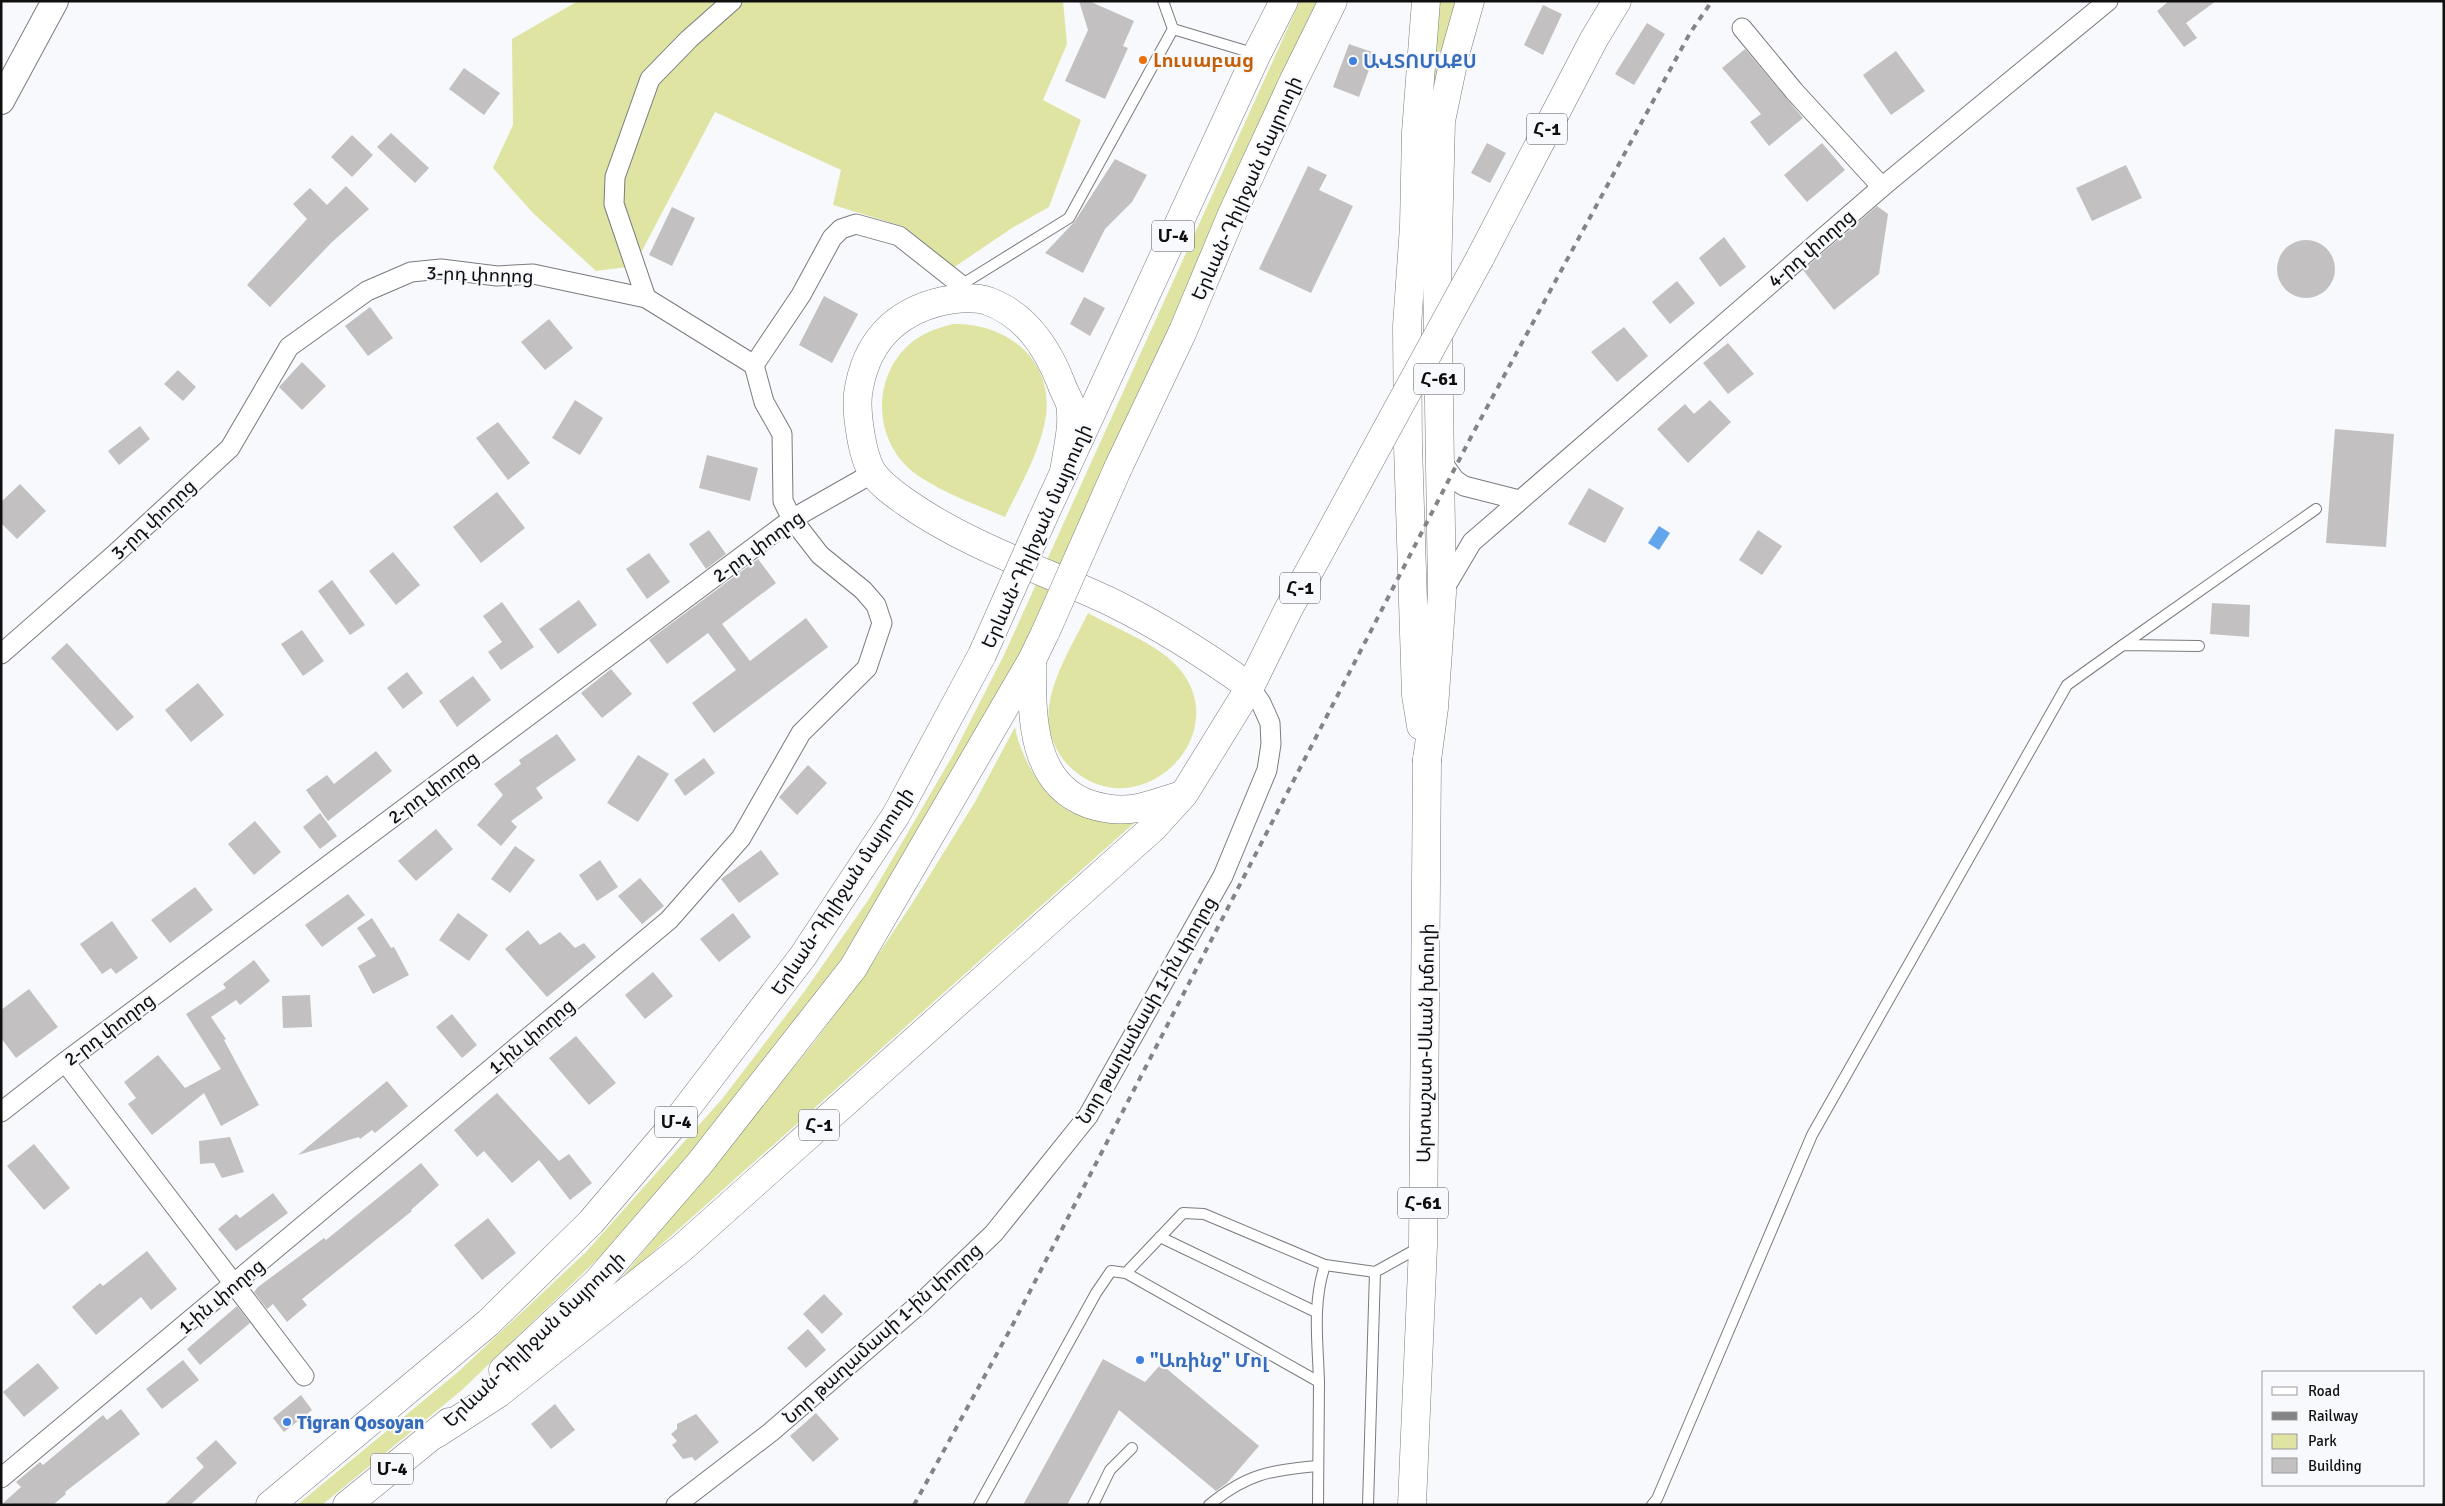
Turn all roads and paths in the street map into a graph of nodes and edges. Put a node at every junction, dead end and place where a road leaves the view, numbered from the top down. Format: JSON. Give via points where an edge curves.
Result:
{"nodes":[{"id":1,"x":55,"y":1,"type":"edge"},
{"id":2,"x":732,"y":1,"type":"edge"},
{"id":3,"x":1163,"y":1,"type":"edge"},
{"id":4,"x":1284,"y":1,"type":"edge"},
{"id":5,"x":1333,"y":1,"type":"edge"},
{"id":6,"x":1426,"y":1,"type":"edge"},
{"id":7,"x":1470,"y":1,"type":"edge"},
{"id":8,"x":1617,"y":1,"type":"edge"},
{"id":9,"x":2108,"y":1,"type":"edge"},
{"id":10,"x":1742,"y":28,"type":"dead end"},
{"id":11,"x":1173,"y":29,"type":"junction"},
{"id":12,"x":1257,"y":54,"type":"junction"},
{"id":13,"x":1,"y":100,"type":"edge"},
{"id":14,"x":1882,"y":187,"type":"junction"},
{"id":15,"x":957,"y":292,"type":"junction"},
{"id":16,"x":646,"y":298,"type":"junction"},
{"id":17,"x":754,"y":365,"type":"junction"},
{"id":18,"x":1440,"y":459,"type":"junction"},
{"id":19,"x":1064,"y":472,"type":"junction"},
{"id":20,"x":873,"y":473,"type":"junction"},
{"id":21,"x":1519,"y":500,"type":"junction"},
{"id":22,"x":2316,"y":509,"type":"dead end"},
{"id":23,"x":792,"y":519,"type":"junction"},
{"id":24,"x":1442,"y":593,"type":"junction"},
{"id":25,"x":2123,"y":645,"type":"junction"},
{"id":26,"x":2199,"y":646,"type":"dead end"},
{"id":27,"x":1,"y":654,"type":"edge"},
{"id":28,"x":1032,"y":660,"type":"junction"},
{"id":29,"x":1250,"y":687,"type":"junction"},
{"id":30,"x":1427,"y":760,"type":"junction"},
{"id":31,"x":1184,"y":794,"type":"junction"},
{"id":32,"x":65,"y":1062,"type":"junction"},
{"id":33,"x":1,"y":1112,"type":"edge"},
{"id":34,"x":1160,"y":1237,"type":"junction"},
{"id":35,"x":1422,"y":1246,"type":"junction"},
{"id":36,"x":1325,"y":1265,"type":"junction"},
{"id":37,"x":1375,"y":1272,"type":"junction"},
{"id":38,"x":1126,"y":1273,"type":"junction"},
{"id":39,"x":235,"y":1285,"type":"junction"},
{"id":40,"x":1316,"y":1312,"type":"junction"},
{"id":41,"x":304,"y":1376,"type":"dead end"},
{"id":42,"x":1319,"y":1382,"type":"junction"},
{"id":43,"x":436,"y":1434,"type":"junction"},
{"id":44,"x":1132,"y":1448,"type":"dead end"},
{"id":45,"x":1318,"y":1466,"type":"junction"},
{"id":46,"x":1,"y":1478,"type":"edge"},
{"id":47,"x":270,"y":1505,"type":"edge"},
{"id":48,"x":347,"y":1505,"type":"edge"},
{"id":49,"x":676,"y":1505,"type":"edge"},
{"id":50,"x":980,"y":1505,"type":"edge"},
{"id":51,"x":1093,"y":1505,"type":"edge"},
{"id":52,"x":1209,"y":1505,"type":"edge"},
{"id":53,"x":1318,"y":1505,"type":"edge"},
{"id":54,"x":1368,"y":1505,"type":"edge"},
{"id":55,"x":1412,"y":1505,"type":"edge"},
{"id":56,"x":1652,"y":1505,"type":"edge"}],
"edges":[{"from":1,"to":13,"type":"street"},
{"from":2,"to":16,"type":"street","via":[[650,79],[615,177],[614,204]]},
{"from":3,"to":11,"type":"lane"},
{"from":4,"to":12,"type":"main road","name":"Երևան-Դիլիջան մայրուղի","number":"Մ-4"},
{"from":5,"to":28,"type":"main road","name":"Երևան-Դիլիջան մայրուղի","number":"Մ-4","bridge":true,"via":[[1232,214],[1183,331]]},
{"from":6,"to":30,"type":"main road","number":"Հ-61","via":[[1416,132],[1407,335],[1416,695]]},
{"from":7,"to":18,"type":"main road","number":"Հ-61","via":[[1441,121],[1437,274]]},
{"from":8,"to":29,"type":"main road","number":"Հ-1","bridge":true,"via":[[1288,610]]},
{"from":9,"to":14,"type":"street","name":"4-րդ փողոց"},
{"from":10,"to":14,"type":"street","via":[[1794,91]]},
{"from":11,"to":12,"type":"lane"},
{"from":11,"to":15,"type":"lane","via":[[1069,218]]},
{"from":12,"to":19,"type":"main road","name":"Երևան-Դիլիջան մայրուղի","number":"Մ-4"},
{"from":14,"to":21,"type":"street","name":"4-րդ փողոց"},
{"from":15,"to":17,"type":"street","via":[[899,236],[856,224],[841,229],[832,238],[801,295]]},
{"from":15,"to":19,"type":"main road","via":[[1011,313],[1035,333],[1051,357],[1070,404]]},
{"from":15,"to":20,"type":"main road","via":[[897,319],[869,356],[858,395],[858,417]]},
{"from":16,"to":17,"type":"street","name":"3-րդ փողոց"},
{"from":16,"to":27,"type":"street","name":"3-րդ փողոց","via":[[533,274],[497,276],[441,269],[411,272],[368,291],[289,347],[230,448]]},
{"from":17,"to":23,"type":"street","via":[[764,402],[782,434],[783,501]]},
{"from":18,"to":21,"type":"street","via":[[1455,480],[1464,486]]},
{"from":18,"to":24,"type":"main road","number":"Հ-61"},
{"from":19,"to":47,"type":"main road","name":"Երևան-Դիլիջան մայրուղի","number":"Մ-4","bridge":true,"via":[[982,655],[891,824],[803,956],[676,1122],[591,1222],[488,1323]]},
{"from":20,"to":23,"type":"street","name":"2-րդ փողոց"},
{"from":20,"to":29,"type":"main road","via":[[895,494],[928,517],[967,538],[1115,604],[1188,644]]},
{"from":21,"to":24,"type":"street","name":"4-րդ փողոց","via":[[1472,542]]},
{"from":22,"to":25,"type":"lane"},
{"from":23,"to":32,"type":"street","name":"2-րդ փողոց"},
{"from":23,"to":39,"type":"street","name":"1-ին փողոց","via":[[820,555],[863,590],[876,606],[882,623],[866,668],[801,732],[741,838],[669,920]]},
{"from":24,"to":30,"type":"main road","number":"Հ-61"},
{"from":25,"to":26,"type":"lane"},
{"from":25,"to":56,"type":"lane","via":[[2067,685],[1812,1135]]},
{"from":28,"to":31,"type":"main road","via":[[1035,731],[1042,758],[1056,783],[1074,798],[1104,809],[1137,808]]},
{"from":28,"to":43,"type":"main road","name":"Երևան-Դիլիջան մայրուղի","number":"Մ-4","via":[[852,968],[700,1163],[598,1281]]},
{"from":29,"to":31,"type":"main road","number":"Հ-1"},
{"from":29,"to":49,"type":"street","name":"Նոր թաղամասի 1-ին փողոց","via":[[1270,723],[1267,770],[1223,876],[1088,1116],[994,1233],[923,1302],[771,1432]]},
{"from":30,"to":35,"type":"main road","name":"Արտաշատ-Սևան խճուղի","number":"Հ-61"},
{"from":31,"to":43,"type":"main road","number":"Հ-1","via":[[1153,828],[682,1248],[499,1393]]},
{"from":32,"to":33,"type":"street","name":"2-րդ փողոց"},
{"from":32,"to":39,"type":"street"},
{"from":34,"to":36,"type":"lane","via":[[1183,1213],[1204,1214]]},
{"from":34,"to":38,"type":"lane"},
{"from":34,"to":40,"type":"lane"},
{"from":35,"to":37,"type":"lane"},
{"from":35,"to":55,"type":"main road","name":"Արտաշատ-Սևան խճուղի","number":"Հ-61"},
{"from":36,"to":37,"type":"lane"},
{"from":36,"to":40,"type":"lane","via":[[1318,1286]]},
{"from":37,"to":54,"type":"lane"},
{"from":38,"to":42,"type":"lane"},
{"from":38,"to":50,"type":"lane","via":[[1110,1271],[1096,1293]]},
{"from":39,"to":41,"type":"street"},
{"from":39,"to":46,"type":"street","name":"1-ին փողոց"},
{"from":40,"to":42,"type":"lane"},
{"from":42,"to":45,"type":"lane"},
{"from":43,"to":48,"type":"main road","name":"Երևան-Դիլիջան մայրուղի","number":"Մ-4"},
{"from":44,"to":51,"type":"lane","via":[[1110,1470]]},
{"from":45,"to":52,"type":"lane","via":[[1252,1476]]},
{"from":45,"to":53,"type":"lane"}]}
